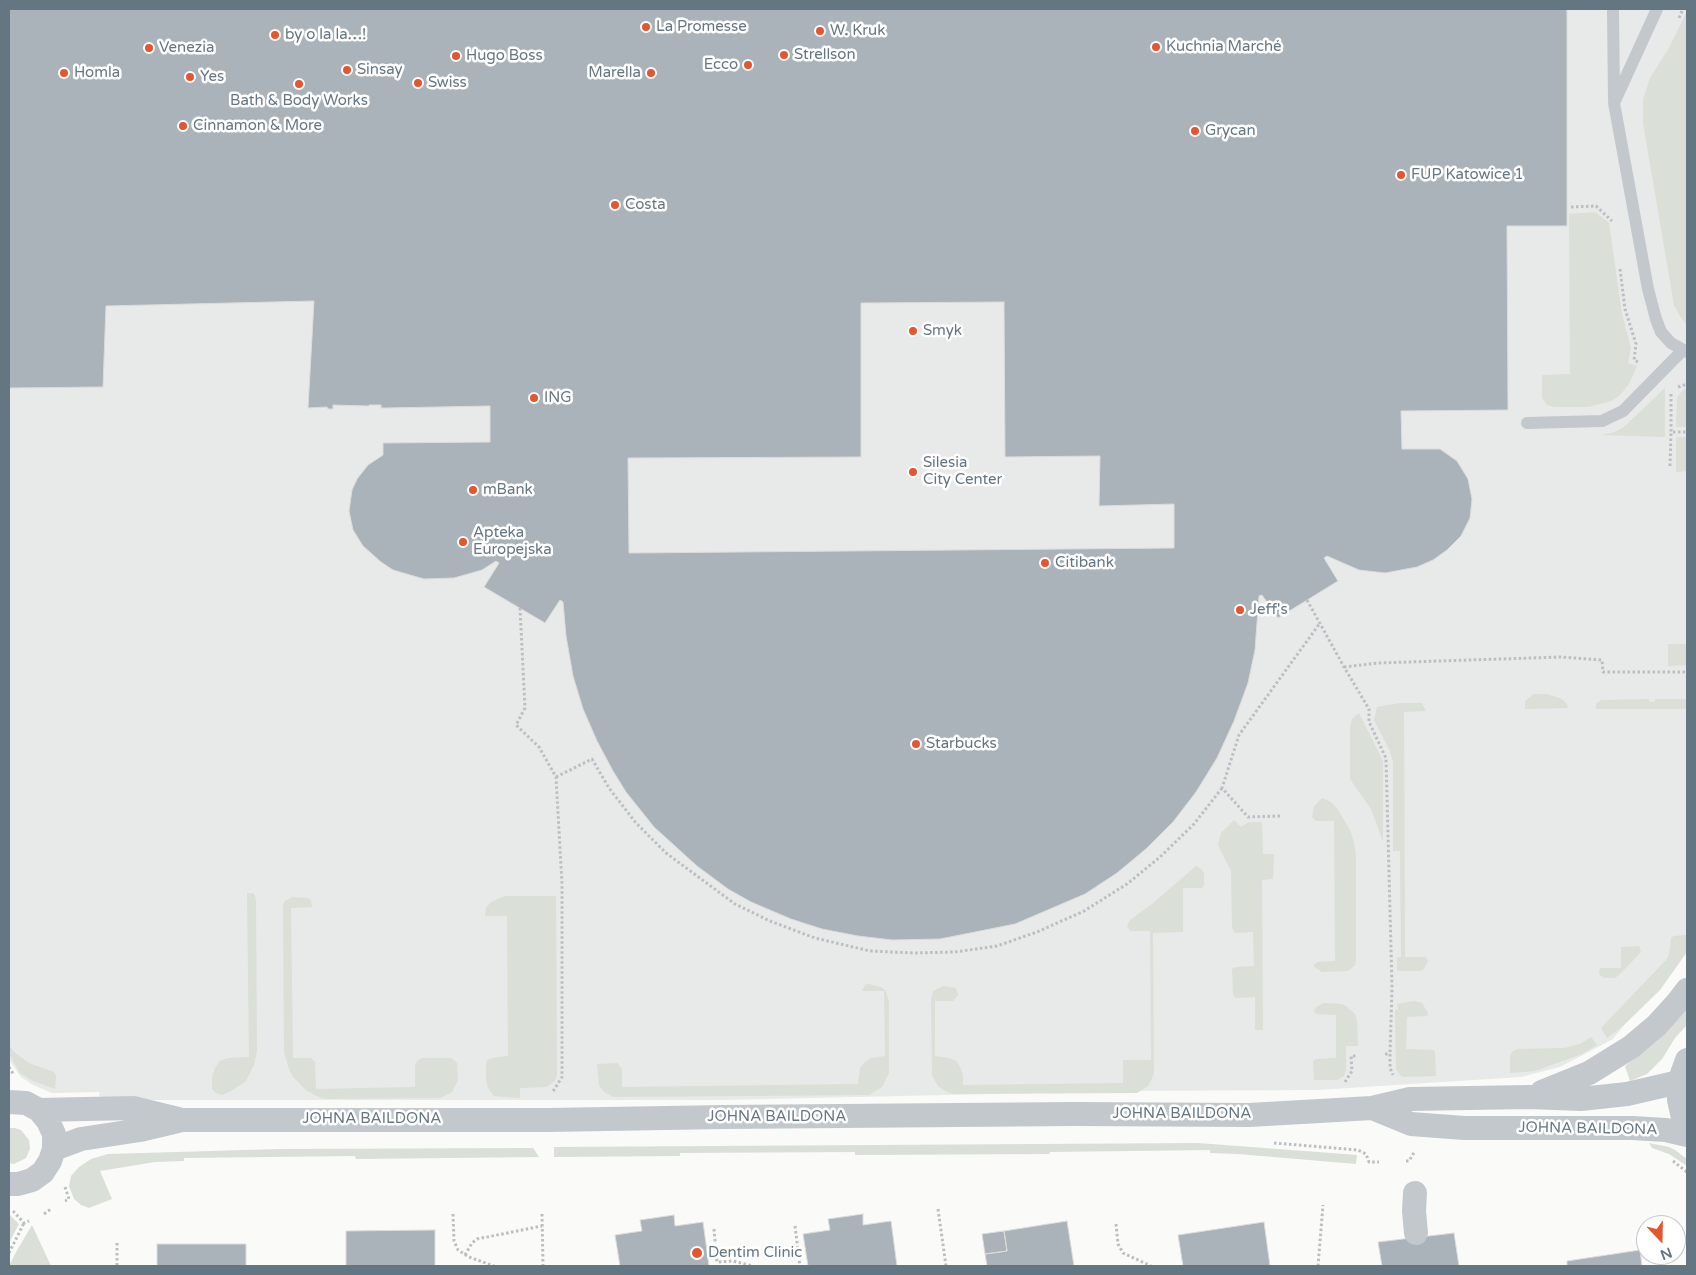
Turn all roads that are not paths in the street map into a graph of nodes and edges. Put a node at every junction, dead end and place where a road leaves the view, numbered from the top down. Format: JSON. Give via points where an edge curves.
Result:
{"nodes":[{"id":1,"x":1613,"y":9,"type":"edge"},
{"id":2,"x":1657,"y":9,"type":"edge"},
{"id":3,"x":1614,"y":104,"type":"junction"},
{"id":4,"x":1685,"y":351,"type":"edge"},
{"id":5,"x":1527,"y":423,"type":"dead end"},
{"id":6,"x":1687,"y":990,"type":"edge"},
{"id":7,"x":1687,"y":1060,"type":"edge"},
{"id":8,"x":1679,"y":1082,"type":"junction"},
{"id":9,"x":1529,"y":1096,"type":"junction"},
{"id":10,"x":10,"y":1100,"type":"edge"},
{"id":11,"x":1372,"y":1108,"type":"junction"},
{"id":12,"x":39,"y":1110,"type":"junction"},
{"id":13,"x":182,"y":1120,"type":"junction"},
{"id":14,"x":1687,"y":1125,"type":"edge"},
{"id":15,"x":1687,"y":1135,"type":"edge"},
{"id":16,"x":54,"y":1149,"type":"junction"},
{"id":17,"x":9,"y":1184,"type":"edge"},
{"id":18,"x":1415,"y":1193,"type":"dead end"},
{"id":19,"x":1416,"y":1233,"type":"dead end"}],
"edges":[{"from":1,"to":3,"type":"lane"},
{"from":2,"to":3,"type":"lane"},
{"from":3,"to":4,"type":"lane","via":[[1656,319],[1661,332]]},
{"from":4,"to":5,"type":"lane","via":[[1623,411],[1602,421]]},
{"from":6,"to":9,"type":"street","name":"JOHNA BAILDONA","via":[[1656,1026],[1614,1059],[1564,1085]]},
{"from":7,"to":8,"type":"street"},
{"from":8,"to":9,"type":"street","name":"JOHNA BAILDONA","via":[[1627,1094],[1581,1098]]},
{"from":8,"to":14,"type":"street","via":[[1679,1100]]},
{"from":9,"to":11,"type":"street","name":"JOHNA BAILDONA","via":[[1410,1099]]},
{"from":10,"to":12,"type":"street"},
{"from":11,"to":13,"type":"street","name":"JOHNA BAILDONA","via":[[1240,1115]]},
{"from":11,"to":15,"type":"street","name":"JOHNA BAILDONA","via":[[1411,1124],[1464,1128],[1632,1128]]},
{"from":12,"to":13,"type":"street","name":"JOHNA BAILDONA","via":[[133,1108]]},
{"from":12,"to":16,"type":"street","via":[[54,1134]]},
{"from":13,"to":16,"type":"street","name":"JOHNA BAILDONA","via":[[140,1130],[97,1135]]},
{"from":16,"to":17,"type":"street","via":[[43,1172],[32,1180]]},
{"from":18,"to":19,"type":"street"}]}
